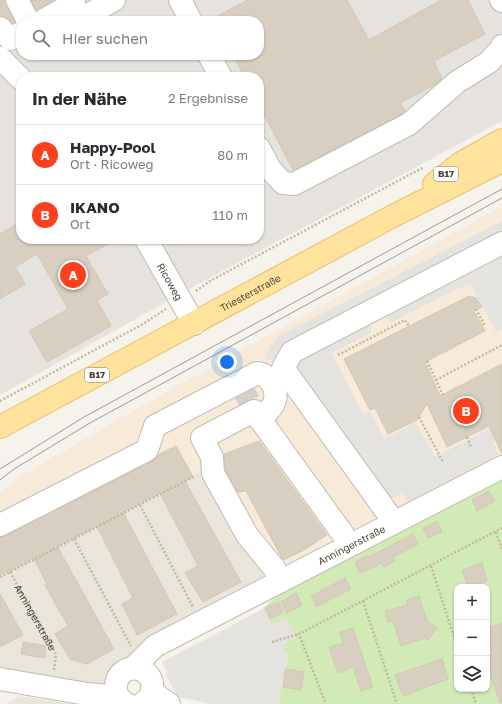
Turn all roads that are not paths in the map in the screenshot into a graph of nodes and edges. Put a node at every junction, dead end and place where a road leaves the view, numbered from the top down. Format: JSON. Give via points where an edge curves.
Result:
{"nodes":[{"id":1,"x":17,"y":0,"type":"edge"},
{"id":2,"x":72,"y":0,"type":"edge"},
{"id":3,"x":114,"y":0,"type":"edge"},
{"id":4,"x":180,"y":0,"type":"edge"},
{"id":5,"x":25,"y":16,"type":"edge"},
{"id":6,"x":51,"y":16,"type":"edge"},
{"id":7,"x":85,"y":16,"type":"edge"},
{"id":8,"x":188,"y":16,"type":"edge"},
{"id":9,"x":0,"y":28,"type":"edge"},
{"id":10,"x":16,"y":36,"type":"edge"},
{"id":11,"x":502,"y":46,"type":"edge"},
{"id":12,"x":9,"y":58,"type":"edge"},
{"id":13,"x":212,"y":60,"type":"edge"},
{"id":14,"x":17,"y":72,"type":"edge"},
{"id":15,"x":218,"y":72,"type":"edge"},
{"id":16,"x":502,"y":140,"type":"edge"},
{"id":17,"x":264,"y":158,"type":"edge"},
{"id":18,"x":502,"y":160,"type":"edge"},
{"id":19,"x":395,"y":215,"type":"junction"},
{"id":20,"x":502,"y":243,"type":"edge"},
{"id":21,"x":149,"y":244,"type":"edge"},
{"id":22,"x":194,"y":324,"type":"junction"},
{"id":23,"x":254,"y":411,"type":"junction"},
{"id":24,"x":0,"y":427,"type":"edge"},
{"id":25,"x":502,"y":467,"type":"edge"},
{"id":26,"x":394,"y":522,"type":"junction"},
{"id":27,"x":0,"y":525,"type":"edge"},
{"id":28,"x":350,"y":544,"type":"junction"},
{"id":29,"x":280,"y":580,"type":"junction"},
{"id":30,"x":4,"y":685,"type":"edge"},
{"id":31,"x":141,"y":690,"type":"edge"}],
"edges":[{"from":1,"to":5,"type":"street"},
{"from":2,"to":6,"type":"street","via":[[74,3]]},
{"from":3,"to":7,"type":"street"},
{"from":4,"to":8,"type":"street"},
{"from":9,"to":10,"type":"street","via":[[10,39]]},
{"from":11,"to":17,"type":"street","via":[[489,62],[457,82],[409,124],[294,184],[283,183],[270,169]]},
{"from":12,"to":14,"type":"street"},
{"from":13,"to":15,"type":"street"},
{"from":16,"to":19,"type":"main road","number":"B17","via":[[461,163]]},
{"from":18,"to":19,"type":"main road","name":"Triesterstraße","number":"B17"},
{"from":19,"to":22,"type":"main road","name":"Triesterstraße","number":"B17"},
{"from":20,"to":26,"type":"street","via":[[292,352],[282,368]]},
{"from":21,"to":22,"type":"street","name":"Ricoweg"},
{"from":22,"to":24,"type":"main road","name":"Triesterstraße","number":"B17"},
{"from":23,"to":27,"type":"street","via":[[273,404],[275,391],[271,380],[257,373],[155,426],[147,450]]},
{"from":23,"to":28,"type":"street"},
{"from":23,"to":29,"type":"street","via":[[202,438],[212,457],[213,473],[247,535],[274,568]]},
{"from":25,"to":26,"type":"street","name":"Anningerstraße"},
{"from":26,"to":28,"type":"street","name":"Anningerstraße"},
{"from":28,"to":29,"type":"street","name":"Anningerstraße"},
{"from":29,"to":31,"type":"street","name":"Anningerstraße","via":[[155,646]]},
{"from":30,"to":31,"type":"street","via":[[51,688],[87,694]]}]}
